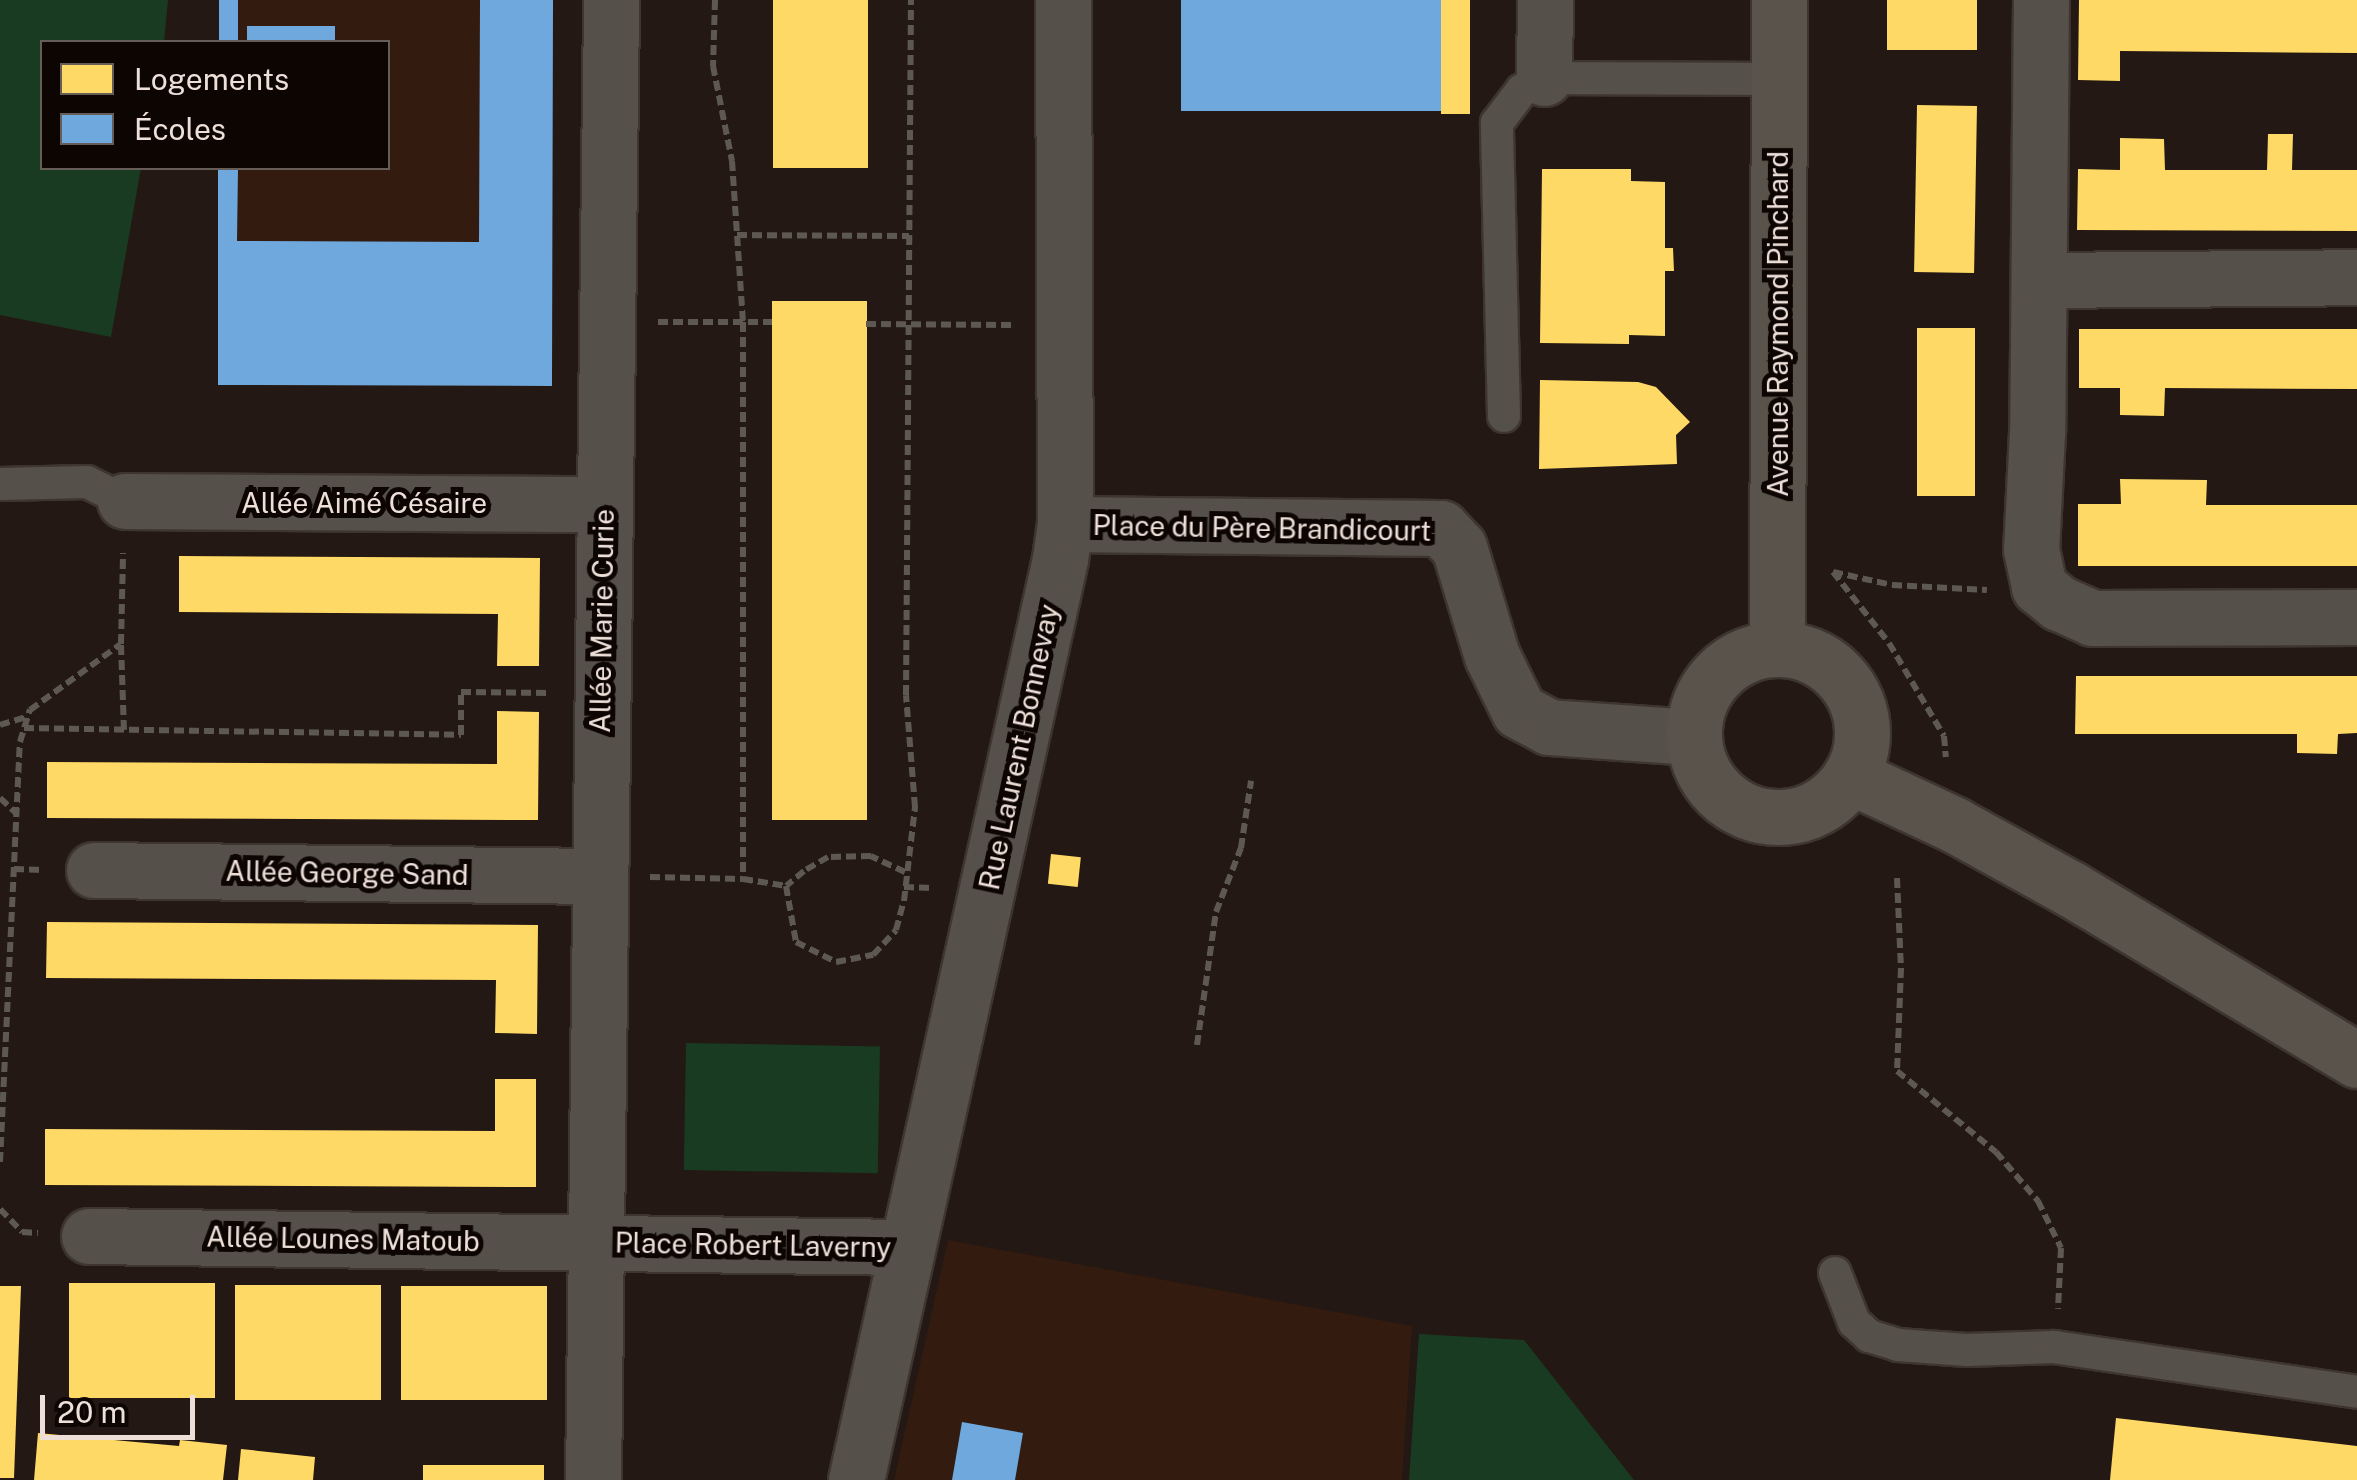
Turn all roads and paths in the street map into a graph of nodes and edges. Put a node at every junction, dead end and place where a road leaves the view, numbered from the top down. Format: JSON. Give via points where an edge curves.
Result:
{"nodes":[{"id":1,"x":611,"y":0,"type":"edge"},
{"id":2,"x":716,"y":0,"type":"edge"},
{"id":3,"x":911,"y":0,"type":"edge"},
{"id":4,"x":1063,"y":0,"type":"edge"},
{"id":5,"x":1545,"y":0,"type":"edge"},
{"id":6,"x":1779,"y":0,"type":"edge"},
{"id":7,"x":2041,"y":0,"type":"edge"},
{"id":8,"x":1544,"y":78,"type":"junction"},
{"id":9,"x":1779,"y":79,"type":"junction"},
{"id":10,"x":737,"y":235,"type":"junction"},
{"id":11,"x":909,"y":236,"type":"junction"},
{"id":12,"x":2357,"y":277,"type":"edge"},
{"id":13,"x":2039,"y":280,"type":"junction"},
{"id":14,"x":743,"y":322,"type":"junction"},
{"id":15,"x":772,"y":322,"type":"dead end"},
{"id":16,"x":607,"y":323,"type":"junction"},
{"id":17,"x":866,"y":324,"type":"dead end"},
{"id":18,"x":1062,"y":324,"type":"junction"},
{"id":19,"x":909,"y":326,"type":"junction"},
{"id":20,"x":1504,"y":416,"type":"dead end"},
{"id":21,"x":0,"y":484,"type":"edge"},
{"id":22,"x":125,"y":500,"type":"junction"},
{"id":23,"x":604,"y":504,"type":"junction"},
{"id":24,"x":1064,"y":524,"type":"junction"},
{"id":25,"x":1833,"y":572,"type":"junction"},
{"id":26,"x":1777,"y":573,"type":"junction"},
{"id":27,"x":2038,"y":586,"type":"junction"},
{"id":28,"x":2357,"y":618,"type":"edge"},
{"id":29,"x":121,"y":644,"type":"junction"},
{"id":30,"x":1777,"y":648,"type":"junction"},
{"id":31,"x":601,"y":693,"type":"junction"},
{"id":32,"x":28,"y":717,"type":"junction"},
{"id":33,"x":0,"y":724,"type":"edge"},
{"id":34,"x":24,"y":728,"type":"junction"},
{"id":35,"x":124,"y":730,"type":"junction"},
{"id":36,"x":1693,"y":737,"type":"junction"},
{"id":37,"x":1946,"y":757,"type":"dead end"},
{"id":38,"x":1850,"y":776,"type":"junction"},
{"id":39,"x":1251,"y":781,"type":"dead end"},
{"id":40,"x":0,"y":798,"type":"edge"},
{"id":41,"x":17,"y":814,"type":"junction"},
{"id":42,"x":94,"y":870,"type":"dead end"},
{"id":43,"x":905,"y":872,"type":"junction"},
{"id":44,"x":599,"y":876,"type":"junction"},
{"id":45,"x":1897,"y":878,"type":"dead end"},
{"id":46,"x":744,"y":879,"type":"junction"},
{"id":47,"x":786,"y":886,"type":"junction"},
{"id":48,"x":1198,"y":1045,"type":"dead end"},
{"id":49,"x":2357,"y":1060,"type":"edge"},
{"id":50,"x":3,"y":1070,"type":"edge"},
{"id":51,"x":0,"y":1162,"type":"edge"},
{"id":52,"x":89,"y":1236,"type":"dead end"},
{"id":53,"x":598,"y":1242,"type":"junction"},
{"id":54,"x":907,"y":1248,"type":"junction"},
{"id":55,"x":1835,"y":1273,"type":"dead end"},
{"id":56,"x":2060,"y":1296,"type":"dead end"},
{"id":57,"x":2357,"y":1392,"type":"edge"},
{"id":58,"x":593,"y":1480,"type":"edge"},
{"id":59,"x":856,"y":1480,"type":"edge"}],
"edges":[{"from":1,"to":16,"type":"street","name":"Allée Marie Curie"},
{"from":2,"to":10,"type":"path","via":[[713,66],[732,161]]},
{"from":3,"to":11,"type":"path"},
{"from":4,"to":18,"type":"street","name":"Rue Laurent Bonnevay"},
{"from":5,"to":8,"type":"street"},
{"from":6,"to":9,"type":"street","name":"Avenue Raymond Pinchard"},
{"from":7,"to":13,"type":"street"},
{"from":8,"to":9,"type":"lane"},
{"from":8,"to":20,"type":"lane","via":[[1522,90],[1497,123]]},
{"from":9,"to":26,"type":"street","name":"Avenue Raymond Pinchard"},
{"from":10,"to":11,"type":"path"},
{"from":10,"to":14,"type":"path"},
{"from":11,"to":19,"type":"path"},
{"from":12,"to":13,"type":"street"},
{"from":13,"to":27,"type":"street","via":[[2031,549]]},
{"from":14,"to":15,"type":"path"},
{"from":14,"to":16,"type":"path"},
{"from":14,"to":46,"type":"path"},
{"from":16,"to":23,"type":"street","name":"Allée Marie Curie"},
{"from":17,"to":19,"type":"path"},
{"from":18,"to":19,"type":"path"},
{"from":18,"to":24,"type":"street","name":"Rue Laurent Bonnevay"},
{"from":19,"to":43,"type":"path","via":[[906,696],[915,808]]},
{"from":21,"to":22,"type":"lane","via":[[87,482]]},
{"from":22,"to":23,"type":"street","name":"Allée Aimé Césaire"},
{"from":22,"to":29,"type":"path"},
{"from":23,"to":31,"type":"street","name":"Allée Marie Curie"},
{"from":24,"to":36,"type":"street","name":"Place du Père Brandicourt","via":[[1441,528],[1459,547],[1492,656],[1519,711],[1549,727]]},
{"from":24,"to":54,"type":"street","name":"Rue Laurent Bonnevay"},
{"from":25,"to":26,"type":"path"},
{"from":25,"to":27,"type":"path","via":[[1970,591]]},
{"from":25,"to":37,"type":"path","via":[[1890,644],[1944,736]]},
{"from":26,"to":30,"type":"street","name":"Avenue Raymond Pinchard"},
{"from":27,"to":28,"type":"street","via":[[2092,618]]},
{"from":29,"to":32,"type":"path"},
{"from":29,"to":35,"type":"path"},
{"from":30,"to":36,"type":"street","via":[[1744,656],[1717,675],[1698,704]]},
{"from":30,"to":38,"type":"street","via":[[1802,652],[1844,680],[1856,702],[1860,753]]},
{"from":31,"to":35,"type":"path","via":[[461,692],[461,735]]},
{"from":31,"to":44,"type":"street","name":"Allée Marie Curie"},
{"from":32,"to":33,"type":"path"},
{"from":32,"to":34,"type":"path"},
{"from":34,"to":35,"type":"path"},
{"from":34,"to":41,"type":"path"},
{"from":36,"to":38,"type":"street","via":[[1708,782],[1746,812],[1768,817],[1815,808]]},
{"from":38,"to":49,"type":"street","via":[[2071,889]]},
{"from":39,"to":48,"type":"path","via":[[1241,848],[1216,912]]},
{"from":40,"to":41,"type":"path"},
{"from":41,"to":50,"type":"path"},
{"from":42,"to":44,"type":"street","name":"Allée George Sand"},
{"from":43,"to":47,"type":"path","via":[[871,856],[828,857]]},
{"from":43,"to":47,"type":"path","via":[[896,930],[873,954],[836,962],[796,942]]},
{"from":44,"to":46,"type":"path"},
{"from":44,"to":53,"type":"street","name":"Allée Marie Curie"},
{"from":45,"to":56,"type":"path","via":[[1898,1071],[1996,1152],[2038,1201],[2061,1248]]},
{"from":46,"to":47,"type":"path"},
{"from":50,"to":51,"type":"path"},
{"from":52,"to":53,"type":"street","name":"Allée Lounes Matoub"},
{"from":53,"to":54,"type":"street","name":"Place Robert Laverny"},
{"from":53,"to":58,"type":"street","name":"Place Robert Laverny"},
{"from":54,"to":59,"type":"street","name":"Rue Laurent Bonnevay"},
{"from":55,"to":57,"type":"lane","via":[[1854,1322],[1869,1336],[1898,1345],[2054,1347]]}]}
